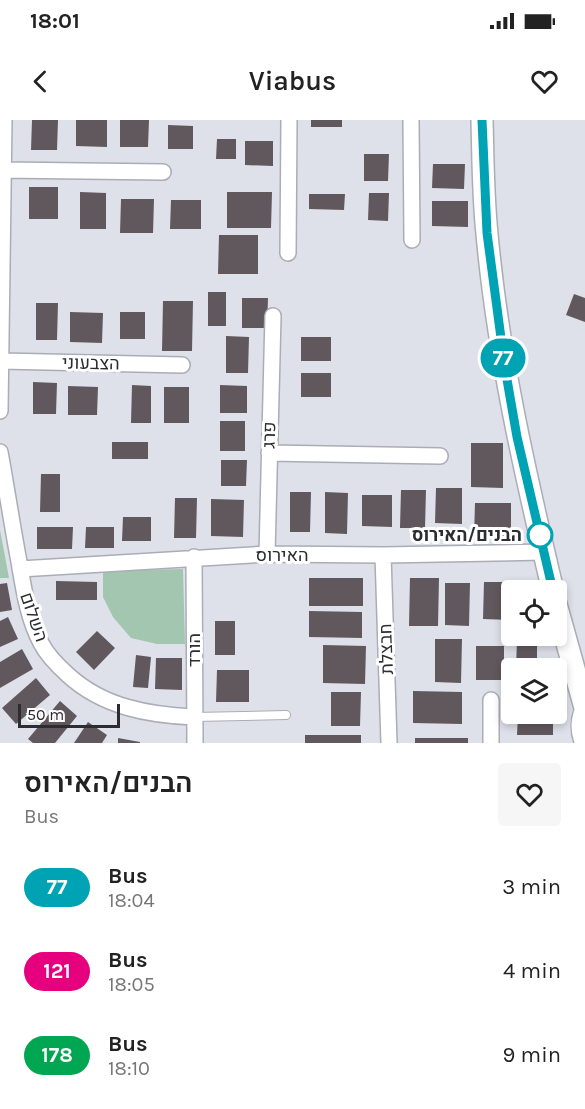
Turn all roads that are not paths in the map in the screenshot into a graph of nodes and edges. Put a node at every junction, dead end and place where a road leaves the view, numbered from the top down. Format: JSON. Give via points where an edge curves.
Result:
{"nodes":[{"id":1,"x":4,"y":120,"type":"edge"},
{"id":2,"x":289,"y":120,"type":"edge"},
{"id":3,"x":411,"y":120,"type":"edge"},
{"id":4,"x":482,"y":120,"type":"edge"},
{"id":5,"x":3,"y":170,"type":"junction"},
{"id":6,"x":163,"y":172,"type":"dead end"},
{"id":7,"x":412,"y":240,"type":"dead end"},
{"id":8,"x":288,"y":253,"type":"dead end"},
{"id":9,"x":273,"y":316,"type":"dead end"},
{"id":10,"x":1,"y":361,"type":"edge"},
{"id":11,"x":182,"y":365,"type":"dead end"},
{"id":12,"x":0,"y":411,"type":"edge"},
{"id":13,"x":0,"y":452,"type":"edge"},
{"id":14,"x":269,"y":453,"type":"junction"},
{"id":15,"x":440,"y":456,"type":"dead end"},
{"id":16,"x":544,"y":552,"type":"junction"},
{"id":17,"x":267,"y":554,"type":"junction"},
{"id":18,"x":383,"y":555,"type":"junction"},
{"id":19,"x":194,"y":557,"type":"junction"},
{"id":20,"x":20,"y":569,"type":"junction"},
{"id":21,"x":550,"y":580,"type":"edge"},
{"id":22,"x":567,"y":643,"type":"edge"},
{"id":23,"x":567,"y":645,"type":"edge"},
{"id":24,"x":585,"y":670,"type":"edge"},
{"id":25,"x":490,"y":700,"type":"dead end"},
{"id":26,"x":585,"y":710,"type":"edge"},
{"id":27,"x":286,"y":715,"type":"dead end"},
{"id":28,"x":194,"y":717,"type":"junction"},
{"id":29,"x":585,"y":741,"type":"edge"},
{"id":30,"x":195,"y":743,"type":"edge"},
{"id":31,"x":389,"y":743,"type":"edge"},
{"id":32,"x":491,"y":743,"type":"edge"}],
"edges":[{"from":1,"to":5,"type":"street"},
{"from":2,"to":8,"type":"street"},
{"from":3,"to":7,"type":"street"},
{"from":4,"to":16,"type":"street","via":[[487,233],[503,357]]},
{"from":5,"to":6,"type":"street"},
{"from":5,"to":10,"type":"street"},
{"from":9,"to":14,"type":"street","name":"פרג"},
{"from":10,"to":11,"type":"street","name":"הצבעוני"},
{"from":10,"to":12,"type":"street"},
{"from":13,"to":20,"type":"street","name":"השלום"},
{"from":14,"to":15,"type":"street"},
{"from":14,"to":17,"type":"street","name":"פרג"},
{"from":16,"to":18,"type":"street","name":"האירוס"},
{"from":16,"to":21,"type":"street"},
{"from":17,"to":18,"type":"street","name":"האירוס"},
{"from":17,"to":19,"type":"street","name":"האירוס"},
{"from":18,"to":31,"type":"street","name":"חבצלת"},
{"from":19,"to":20,"type":"street","name":"האירוס"},
{"from":19,"to":28,"type":"street","name":"הורד"},
{"from":20,"to":28,"type":"street","name":"השלום","via":[[42,645],[79,685],[103,699],[139,711]]},
{"from":22,"to":24,"type":"street"},
{"from":23,"to":26,"type":"street"},
{"from":25,"to":32,"type":"street"},
{"from":26,"to":29,"type":"street","via":[[581,730]]},
{"from":27,"to":28,"type":"lane"},
{"from":28,"to":30,"type":"street","name":"הורד"}]}
